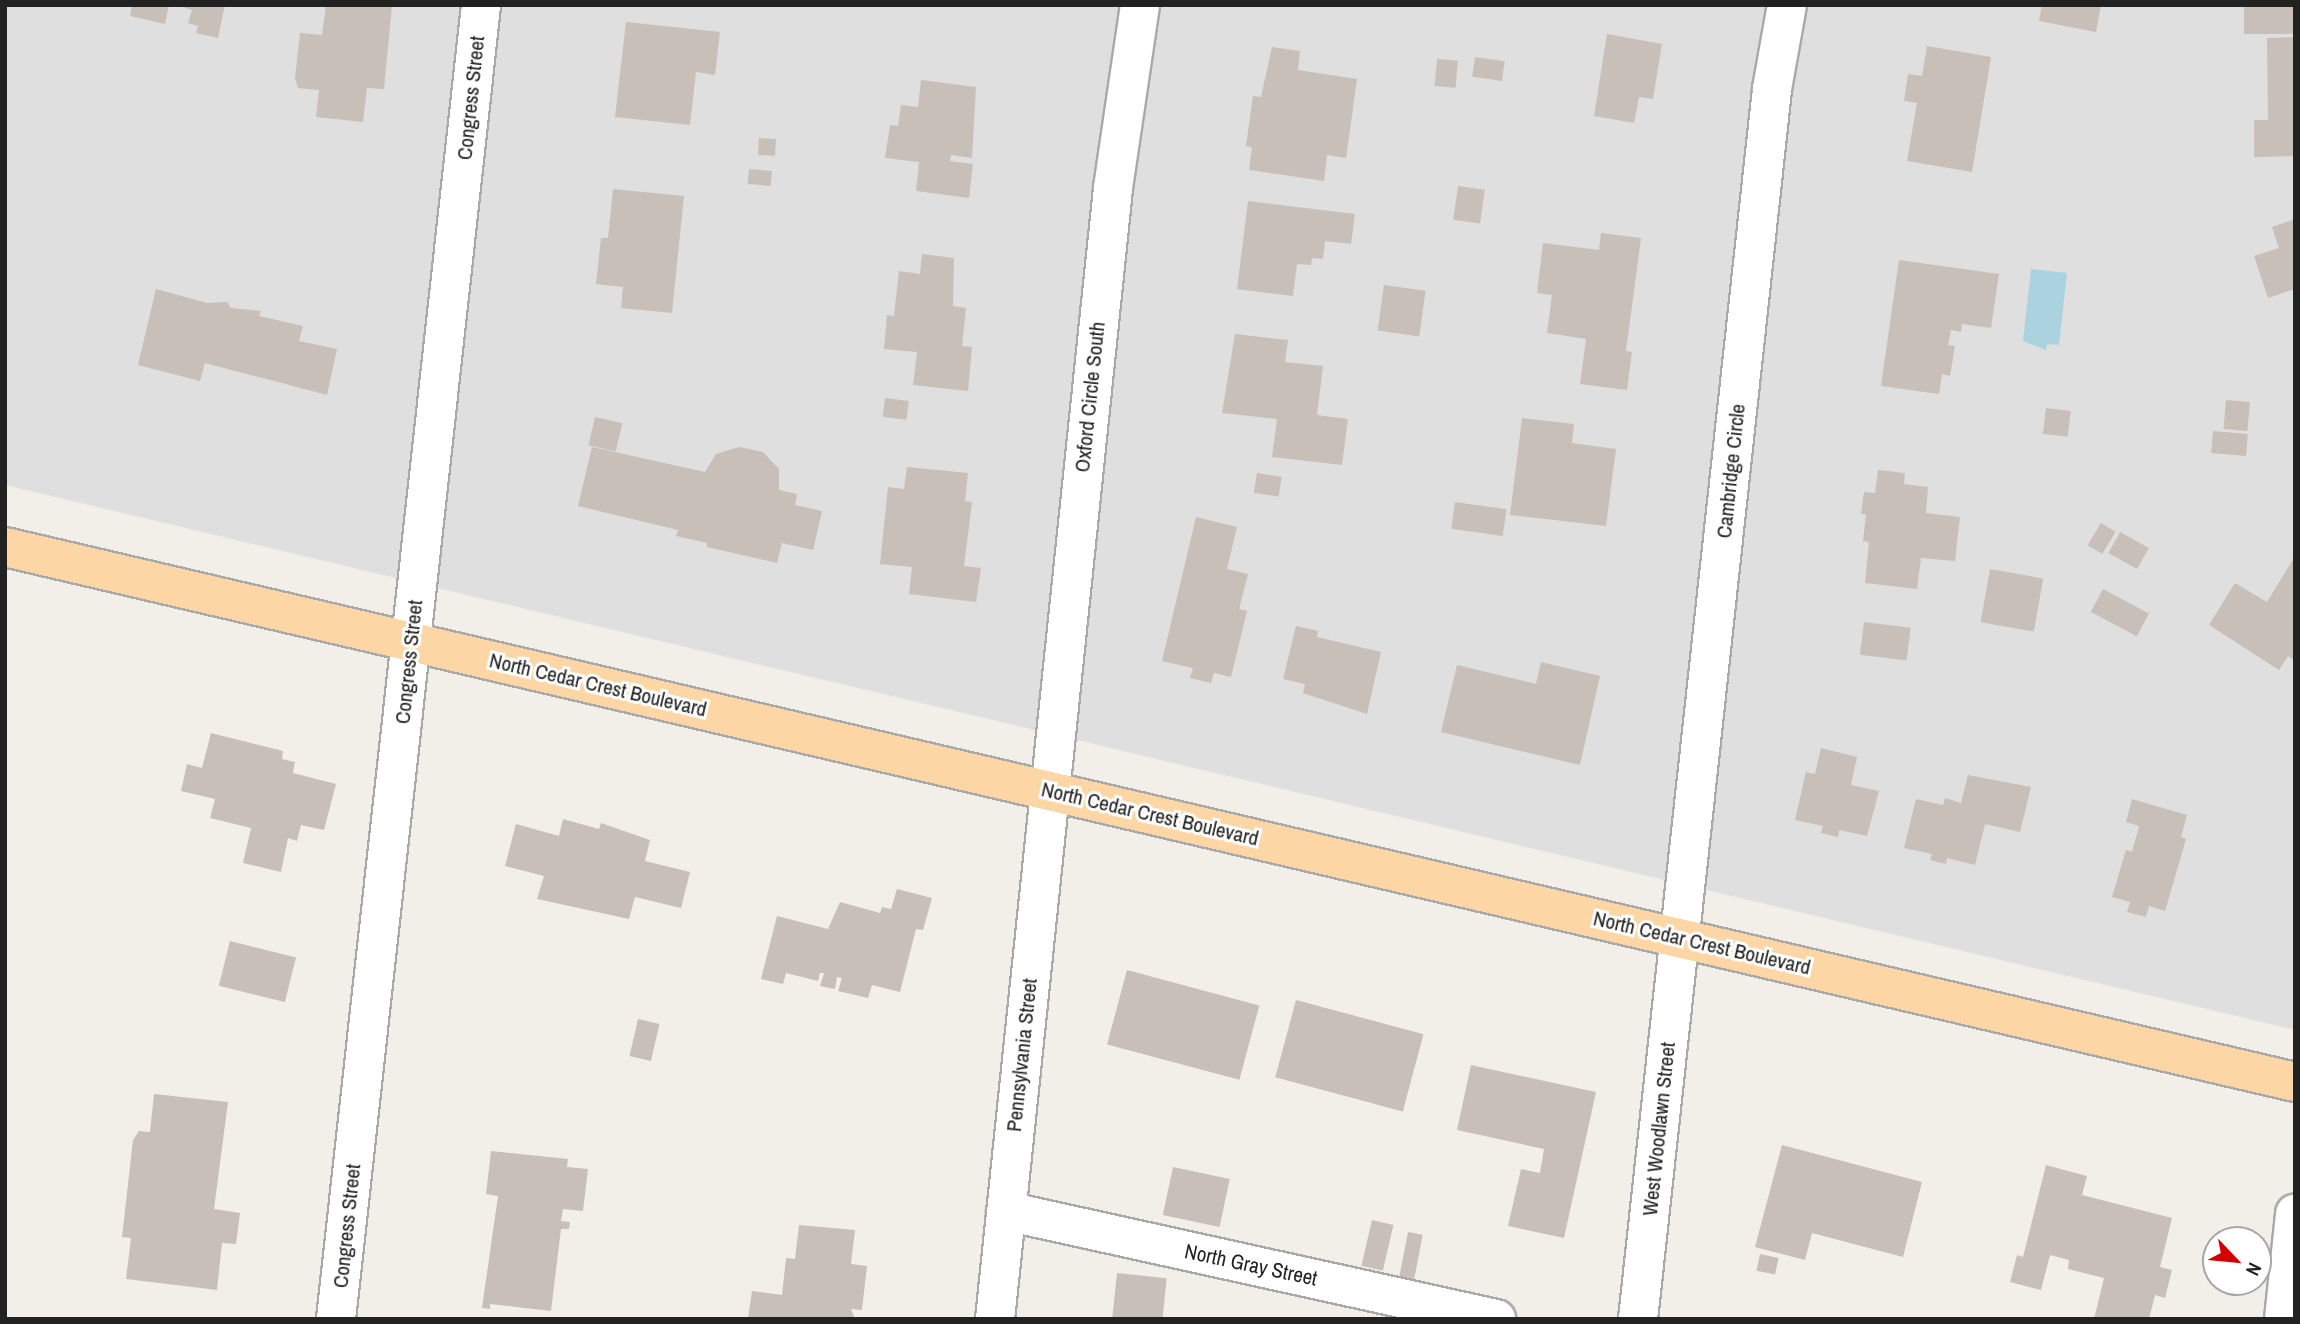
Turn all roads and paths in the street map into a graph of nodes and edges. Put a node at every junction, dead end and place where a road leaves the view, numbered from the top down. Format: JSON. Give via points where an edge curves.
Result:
{"nodes":[{"id":1,"x":481,"y":5,"type":"edge"},
{"id":2,"x":1140,"y":5,"type":"edge"},
{"id":3,"x":1787,"y":5,"type":"edge"},
{"id":4,"x":5,"y":547,"type":"edge"},
{"id":5,"x":411,"y":642,"type":"junction"},
{"id":6,"x":1048,"y":790,"type":"junction"},
{"id":7,"x":1681,"y":938,"type":"junction"},
{"id":8,"x":2295,"y":1082,"type":"edge"},
{"id":9,"x":1006,"y":1212,"type":"junction"},
{"id":10,"x":2295,"y":1214,"type":"edge"},
{"id":11,"x":336,"y":1319,"type":"edge"},
{"id":12,"x":995,"y":1319,"type":"edge"},
{"id":13,"x":1496,"y":1319,"type":"edge"},
{"id":14,"x":1638,"y":1319,"type":"edge"},
{"id":15,"x":2284,"y":1319,"type":"edge"}],
"edges":[{"from":1,"to":5,"type":"street","name":"Congress Street"},
{"from":2,"to":6,"type":"street","name":"Oxford Circle South","via":[[1113,188]]},
{"from":3,"to":7,"type":"street","name":"Cambridge Circle","via":[[1772,89]]},
{"from":4,"to":5,"type":"main road","name":"North Cedar Crest Boulevard"},
{"from":5,"to":6,"type":"main road","name":"North Cedar Crest Boulevard"},
{"from":5,"to":11,"type":"street","name":"Congress Street"},
{"from":6,"to":7,"type":"main road","name":"North Cedar Crest Boulevard"},
{"from":6,"to":9,"type":"street","name":"Pennsylvania Street"},
{"from":7,"to":8,"type":"main road","name":"North Cedar Crest Boulevard"},
{"from":7,"to":14,"type":"street","name":"West Woodlawn Street"},
{"from":9,"to":12,"type":"street","name":"Pennsylvania Street"},
{"from":9,"to":13,"type":"street","name":"North Gray Street"},
{"from":10,"to":15,"type":"street"}]}
